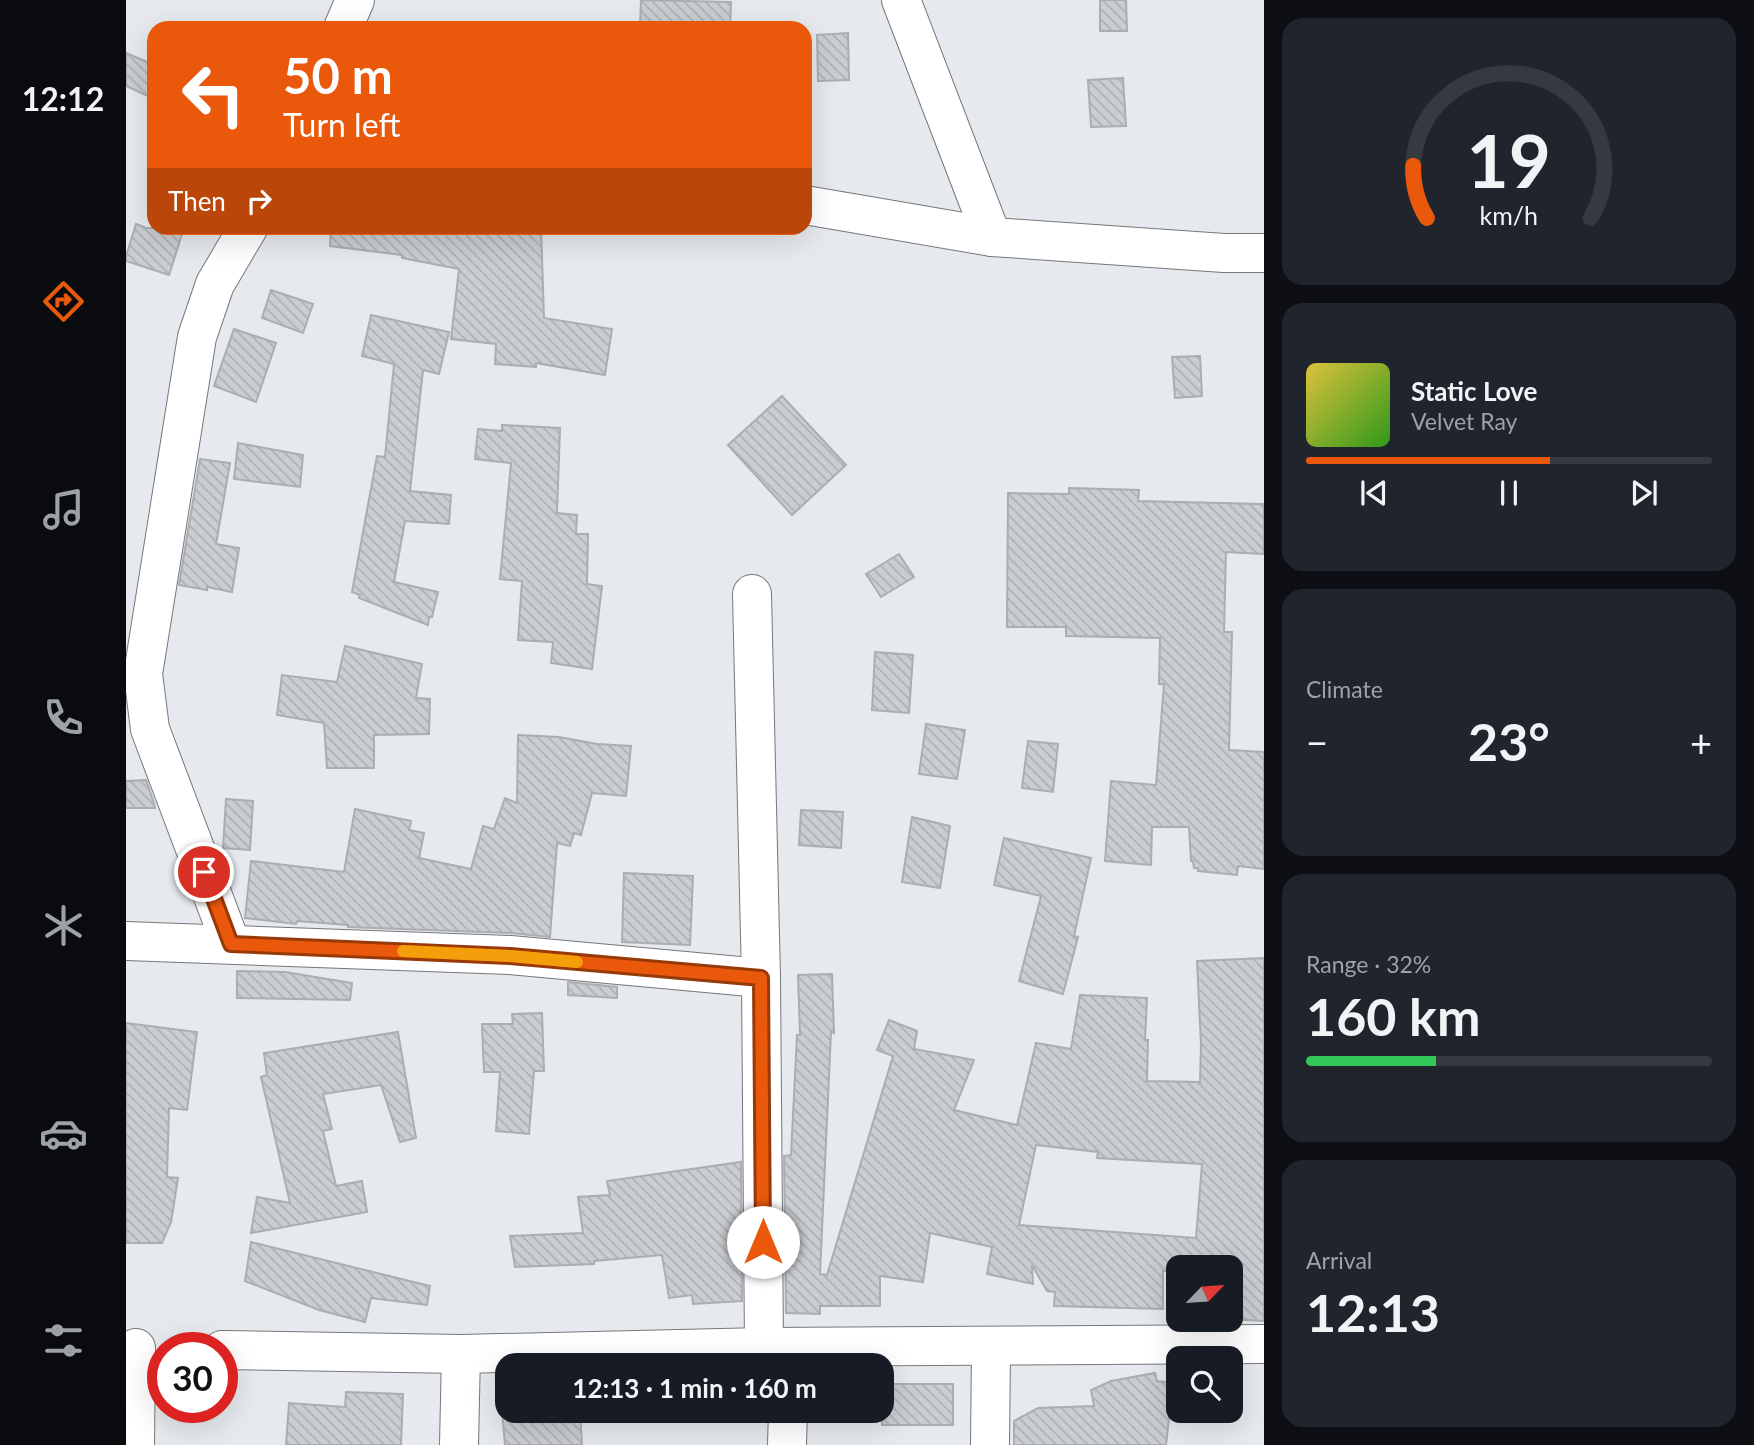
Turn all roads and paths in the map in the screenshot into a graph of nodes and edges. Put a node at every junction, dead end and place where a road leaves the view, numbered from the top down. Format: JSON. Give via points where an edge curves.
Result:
{"nodes":[{"id":1,"x":355,"y":0,"type":"edge"},
{"id":2,"x":901,"y":0,"type":"edge"},
{"id":3,"x":346,"y":21,"type":"edge"},
{"id":4,"x":812,"y":206,"type":"edge"},
{"id":5,"x":244,"y":235,"type":"edge"},
{"id":6,"x":992,"y":237,"type":"junction"},
{"id":7,"x":1264,"y":238,"type":"edge"},
{"id":8,"x":1224,"y":253,"type":"junction"},
{"id":9,"x":1264,"y":253,"type":"edge"},
{"id":10,"x":752,"y":594,"type":"dead end"},
{"id":11,"x":126,"y":941,"type":"edge"},
{"id":12,"x":231,"y":944,"type":"junction"},
{"id":13,"x":761,"y":978,"type":"junction"},
{"id":14,"x":1264,"y":1344,"type":"edge"},
{"id":15,"x":991,"y":1347,"type":"junction"},
{"id":16,"x":142,"y":1348,"type":"edge"},
{"id":17,"x":238,"y":1350,"type":"edge"},
{"id":18,"x":781,"y":1353,"type":"edge"},
{"id":19,"x":461,"y":1354,"type":"junction"},
{"id":20,"x":495,"y":1354,"type":"edge"},
{"id":21,"x":788,"y":1423,"type":"edge"},
{"id":22,"x":135,"y":1445,"type":"edge"},
{"id":23,"x":459,"y":1445,"type":"edge"},
{"id":24,"x":787,"y":1445,"type":"edge"},
{"id":25,"x":990,"y":1445,"type":"edge"}],
"edges":[{"from":1,"to":3,"type":"street"},
{"from":2,"to":6,"type":"street"},
{"from":4,"to":6,"type":"street"},
{"from":5,"to":12,"type":"street","via":[[215,284],[197,337],[143,674],[150,729]]},
{"from":6,"to":8,"type":"street"},
{"from":7,"to":8,"type":"street"},
{"from":8,"to":9,"type":"street"},
{"from":10,"to":13,"type":"street"},
{"from":11,"to":12,"type":"street"},
{"from":12,"to":13,"type":"street","via":[[510,956]]},
{"from":13,"to":18,"type":"street"},
{"from":14,"to":15,"type":"street"},
{"from":15,"to":18,"type":"street"},
{"from":15,"to":25,"type":"street"},
{"from":16,"to":22,"type":"street"},
{"from":17,"to":19,"type":"street"},
{"from":19,"to":20,"type":"street"},
{"from":19,"to":23,"type":"street"},
{"from":21,"to":24,"type":"street"}]}
